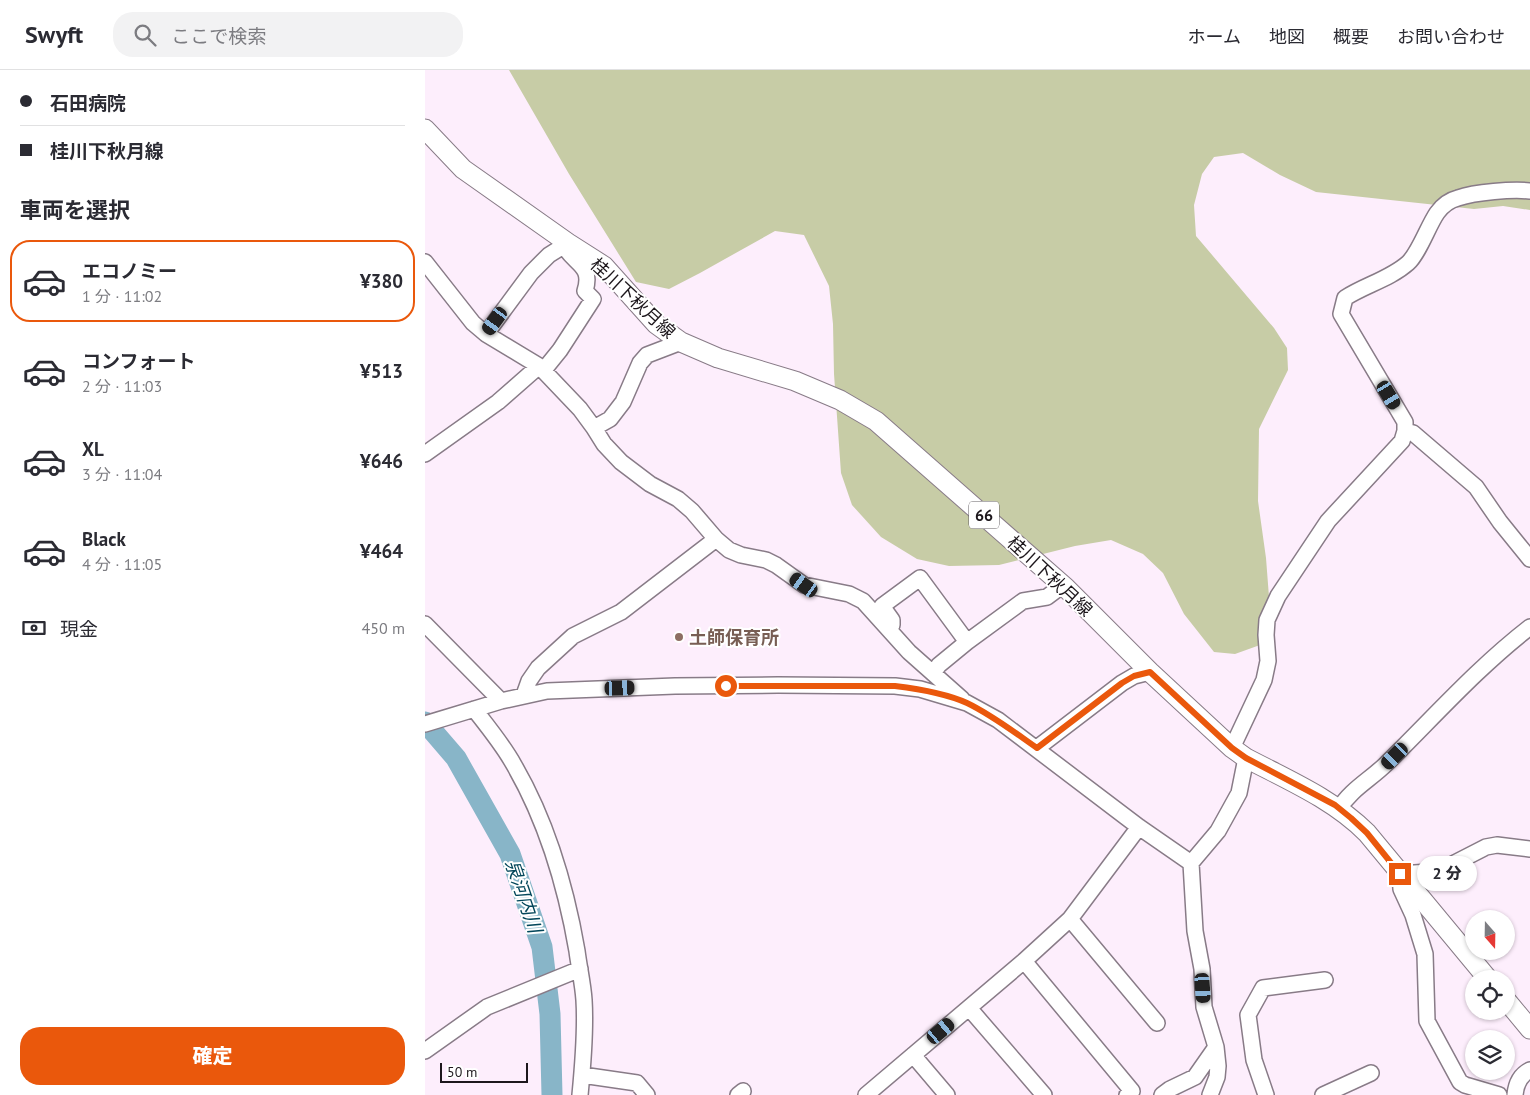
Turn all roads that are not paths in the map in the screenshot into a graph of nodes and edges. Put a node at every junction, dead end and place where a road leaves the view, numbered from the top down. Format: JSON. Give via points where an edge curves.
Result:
{"nodes":[{"id":1,"x":425,"y":129,"type":"edge"},
{"id":2,"x":1530,"y":191,"type":"edge"},
{"id":3,"x":566,"y":245,"type":"junction"},
{"id":4,"x":425,"y":262,"type":"edge"},
{"id":5,"x":486,"y":334,"type":"junction"},
{"id":6,"x":681,"y":342,"type":"junction"},
{"id":7,"x":541,"y":368,"type":"junction"},
{"id":8,"x":595,"y":428,"type":"junction"},
{"id":9,"x":1405,"y":431,"type":"junction"},
{"id":10,"x":425,"y":454,"type":"edge"},
{"id":11,"x":716,"y":539,"type":"junction"},
{"id":12,"x":1530,"y":559,"type":"edge"},
{"id":13,"x":1063,"y":585,"type":"junction"},
{"id":14,"x":425,"y":624,"type":"edge"},
{"id":15,"x":1530,"y":627,"type":"edge"},
{"id":16,"x":891,"y":632,"type":"junction"},
{"id":17,"x":967,"y":642,"type":"junction"},
{"id":18,"x":1150,"y":672,"type":"junction"},
{"id":19,"x":933,"y":673,"type":"junction"},
{"id":20,"x":524,"y":695,"type":"junction"},
{"id":21,"x":501,"y":701,"type":"junction"},
{"id":22,"x":967,"y":703,"type":"junction"},
{"id":23,"x":474,"y":709,"type":"junction"},
{"id":24,"x":425,"y":724,"type":"edge"},
{"id":25,"x":1037,"y":748,"type":"junction"},
{"id":26,"x":1239,"y":753,"type":"junction"},
{"id":27,"x":1339,"y":809,"type":"junction"},
{"id":28,"x":1139,"y":826,"type":"junction"},
{"id":29,"x":1530,"y":849,"type":"edge"},
{"id":30,"x":1191,"y":864,"type":"junction"},
{"id":31,"x":1400,"y":874,"type":"junction"},
{"id":32,"x":1069,"y":919,"type":"junction"},
{"id":33,"x":1024,"y":961,"type":"junction"},
{"id":34,"x":1480,"y":970,"type":"edge"},
{"id":35,"x":576,"y":971,"type":"junction"},
{"id":36,"x":1325,"y":980,"type":"dead end"},
{"id":37,"x":969,"y":1008,"type":"junction"},
{"id":38,"x":1515,"y":1011,"type":"edge"},
{"id":39,"x":1157,"y":1024,"type":"dead end"},
{"id":40,"x":1530,"y":1029,"type":"edge"},
{"id":41,"x":1216,"y":1047,"type":"junction"},
{"id":42,"x":425,"y":1051,"type":"edge"},
{"id":43,"x":913,"y":1055,"type":"junction"},
{"id":44,"x":1530,"y":1070,"type":"edge"},
{"id":45,"x":1371,"y":1073,"type":"dead end"},
{"id":46,"x":582,"y":1075,"type":"junction"},
{"id":47,"x":1132,"y":1094,"type":"edge"},
{"id":48,"x":580,"y":1095,"type":"edge"},
{"id":49,"x":647,"y":1095,"type":"edge"},
{"id":50,"x":866,"y":1095,"type":"edge"},
{"id":51,"x":947,"y":1095,"type":"edge"},
{"id":52,"x":1044,"y":1095,"type":"edge"},
{"id":53,"x":1162,"y":1095,"type":"edge"},
{"id":54,"x":1210,"y":1095,"type":"edge"},
{"id":55,"x":1266,"y":1095,"type":"edge"},
{"id":56,"x":1323,"y":1095,"type":"edge"},
{"id":57,"x":1499,"y":1095,"type":"edge"},
{"id":58,"x":1515,"y":1095,"type":"edge"}],
"edges":[{"from":1,"to":3,"type":"main road","name":"桂川下秋月線","number":"66","via":[[463,169]]},
{"from":2,"to":9,"type":"street","via":[[1473,195],[1447,203],[1438,212],[1410,262],[1345,298],[1341,314],[1405,422]]},
{"from":3,"to":5,"type":"street","via":[[549,255],[531,273]]},
{"from":3,"to":6,"type":"main road","name":"桂川下秋月線","number":"66","via":[[603,266],[656,324]]},
{"from":3,"to":7,"type":"street","via":[[571,256],[587,273],[585,291],[593,299],[583,317]]},
{"from":4,"to":5,"type":"street","via":[[465,314]]},
{"from":5,"to":7,"type":"street"},
{"from":6,"to":8,"type":"street","via":[[647,355],[611,419]]},
{"from":6,"to":13,"type":"main road","name":"桂川下秋月線","number":"66","via":[[719,358],[795,381],[840,400],[876,421]]},
{"from":7,"to":8,"type":"street"},
{"from":7,"to":10,"type":"street"},
{"from":8,"to":11,"type":"street","via":[[604,444],[621,462],[650,484],[678,499]]},
{"from":9,"to":12,"type":"street","via":[[1413,433],[1476,487]]},
{"from":9,"to":26,"type":"street","via":[[1402,441],[1328,521],[1278,596],[1267,620],[1268,661],[1264,680]]},
{"from":11,"to":16,"type":"street","via":[[729,550],[776,565],[804,585],[849,594],[863,601]]},
{"from":11,"to":20,"type":"street","via":[[621,612],[573,636],[538,668]]},
{"from":13,"to":17,"type":"street","via":[[1047,597],[1023,601]]},
{"from":13,"to":18,"type":"main road","name":"桂川下秋月線","number":"66"},
{"from":14,"to":21,"type":"street"},
{"from":15,"to":27,"type":"street","via":[[1475,674],[1384,767],[1344,800]]},
{"from":16,"to":17,"type":"street","via":[[892,620],[882,606],[920,578]]},
{"from":16,"to":19,"type":"street"},
{"from":17,"to":19,"type":"street"},
{"from":18,"to":25,"type":"street","via":[[1122,683]]},
{"from":18,"to":26,"type":"main road","name":"桂川下秋月線","number":"66"},
{"from":19,"to":22,"type":"street"},
{"from":20,"to":21,"type":"street"},
{"from":20,"to":22,"type":"street","via":[[547,691],[675,686],[895,686],[920,689]]},
{"from":21,"to":23,"type":"street"},
{"from":22,"to":25,"type":"street"},
{"from":23,"to":24,"type":"street"},
{"from":23,"to":35,"type":"street","via":[[514,764],[536,810],[561,876],[570,914]]},
{"from":25,"to":28,"type":"street"},
{"from":26,"to":27,"type":"main road","name":"桂川下秋月線","number":"66"},
{"from":26,"to":30,"type":"street","via":[[1239,793],[1218,831]]},
{"from":27,"to":31,"type":"main road","name":"桂川下秋月線","number":"66","via":[[1367,833]]},
{"from":28,"to":30,"type":"street"},
{"from":28,"to":32,"type":"street"},
{"from":29,"to":31,"type":"street","via":[[1486,847],[1429,872]]},
{"from":30,"to":41,"type":"street","via":[[1204,1007]]},
{"from":31,"to":34,"type":"main road","name":"桂川下秋月線","number":"66"},
{"from":31,"to":57,"type":"street","via":[[1401,889],[1425,954],[1427,1021],[1460,1082]]},
{"from":32,"to":33,"type":"street"},
{"from":32,"to":39,"type":"street"},
{"from":33,"to":37,"type":"street"},
{"from":33,"to":47,"type":"street"},
{"from":35,"to":42,"type":"street","via":[[487,1007]]},
{"from":35,"to":46,"type":"street","via":[[584,999]]},
{"from":36,"to":55,"type":"street","via":[[1263,988],[1248,1015],[1254,1060]]},
{"from":37,"to":43,"type":"street"},
{"from":37,"to":52,"type":"street"},
{"from":38,"to":40,"type":"main road"},
{"from":41,"to":53,"type":"street","via":[[1195,1077]]},
{"from":41,"to":54,"type":"street","via":[[1219,1066]]},
{"from":43,"to":50,"type":"street"},
{"from":43,"to":51,"type":"street"},
{"from":44,"to":58,"type":"street","via":[[1521,1077]]},
{"from":45,"to":56,"type":"street"},
{"from":46,"to":48,"type":"street"},
{"from":46,"to":49,"type":"street","via":[[637,1083]]}]}
